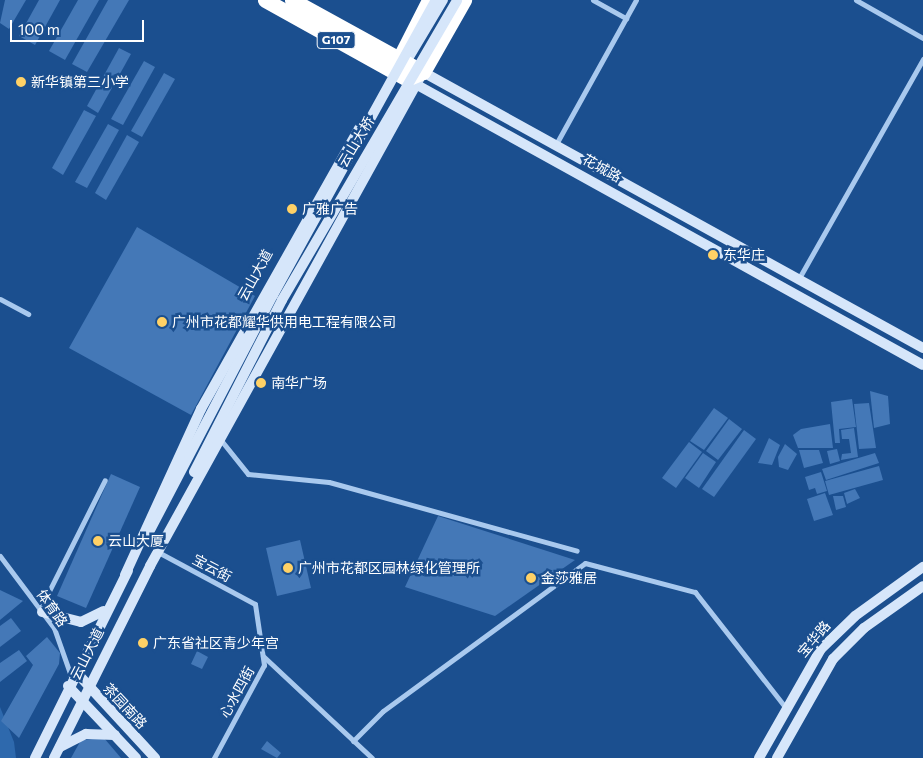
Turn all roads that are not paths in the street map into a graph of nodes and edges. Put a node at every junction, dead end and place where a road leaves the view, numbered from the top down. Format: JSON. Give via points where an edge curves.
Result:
{"nodes":[{"id":1,"x":265,"y":0,"type":"edge"},
{"id":2,"x":292,"y":0,"type":"edge"},
{"id":3,"x":429,"y":0,"type":"edge"},
{"id":4,"x":436,"y":0,"type":"edge"},
{"id":5,"x":443,"y":0,"type":"edge"},
{"id":6,"x":593,"y":0,"type":"edge"},
{"id":7,"x":636,"y":0,"type":"edge"},
{"id":8,"x":856,"y":0,"type":"edge"},
{"id":9,"x":460,"y":3,"type":"edge"},
{"id":10,"x":626,"y":18,"type":"junction"},
{"id":11,"x":923,"y":38,"type":"edge"},
{"id":12,"x":923,"y":58,"type":"edge"},
{"id":13,"x":407,"y":72,"type":"junction"},
{"id":14,"x":555,"y":146,"type":"junction"},
{"id":15,"x":798,"y":280,"type":"junction"},
{"id":16,"x":278,"y":297,"type":"junction"},
{"id":17,"x":0,"y":299,"type":"edge"},
{"id":18,"x":28,"y":314,"type":"dead end"},
{"id":19,"x":923,"y":348,"type":"edge"},
{"id":20,"x":923,"y":365,"type":"edge"},
{"id":21,"x":220,"y":438,"type":"junction"},
{"id":22,"x":105,"y":480,"type":"dead end"},
{"id":23,"x":577,"y":551,"type":"dead end"},
{"id":24,"x":158,"y":552,"type":"junction"},
{"id":25,"x":0,"y":556,"type":"edge"},
{"id":26,"x":150,"y":566,"type":"junction"},
{"id":27,"x":923,"y":567,"type":"edge"},
{"id":28,"x":125,"y":575,"type":"junction"},
{"id":29,"x":923,"y":586,"type":"edge"},
{"id":30,"x":255,"y":604,"type":"joint"},
{"id":31,"x":107,"y":609,"type":"junction"},
{"id":32,"x":41,"y":610,"type":"junction"},
{"id":33,"x":263,"y":656,"type":"junction"},
{"id":34,"x":72,"y":679,"type":"junction"},
{"id":35,"x":89,"y":687,"type":"junction"},
{"id":36,"x":81,"y":700,"type":"junction"},
{"id":37,"x":786,"y":708,"type":"junction"},
{"id":38,"x":115,"y":735,"type":"junction"},
{"id":39,"x":353,"y":741,"type":"junction"},
{"id":40,"x":59,"y":747,"type":"junction"},
{"id":41,"x":35,"y":758,"type":"edge"},
{"id":42,"x":54,"y":758,"type":"edge"},
{"id":43,"x":136,"y":758,"type":"edge"},
{"id":44,"x":155,"y":758,"type":"edge"},
{"id":45,"x":214,"y":758,"type":"edge"},
{"id":46,"x":372,"y":758,"type":"edge"},
{"id":47,"x":759,"y":758,"type":"edge"},
{"id":48,"x":777,"y":758,"type":"edge"}],
"edges":[{"from":1,"to":13,"type":"highway","name":"花城路","number":"G107"},
{"from":2,"to":13,"type":"highway","name":"花城路","number":"G107"},
{"from":3,"to":13,"type":"highway","name":"云山大道"},
{"from":4,"to":16,"type":"main road","name":"云山大桥","bridge":true},
{"from":5,"to":13,"type":"main road"},
{"from":6,"to":10,"type":"street"},
{"from":7,"to":10,"type":"street"},
{"from":8,"to":11,"type":"street"},
{"from":9,"to":13,"type":"highway","name":"云山大道"},
{"from":9,"to":16,"type":"main road","name":"云山大桥","bridge":true},
{"from":10,"to":14,"type":"street"},
{"from":12,"to":15,"type":"street"},
{"from":13,"to":14,"type":"main road","name":"花城路"},
{"from":13,"to":20,"type":"main road","name":"花城路"},
{"from":13,"to":21,"type":"main road","name":"云山大道","via":[[384,139]]},
{"from":13,"to":28,"type":"main road","name":"云山大道","via":[[253,312],[174,464]]},
{"from":14,"to":15,"type":"main road","name":"花城路"},
{"from":15,"to":19,"type":"main road","name":"花城路"},
{"from":16,"to":26,"type":"main road","name":"云山大道"},
{"from":16,"to":28,"type":"main road","name":"云山大道"},
{"from":17,"to":18,"type":"street"},
{"from":21,"to":23,"type":"street","via":[[248,474],[329,482]]},
{"from":21,"to":24,"type":"main road","name":"云山大道"},
{"from":22,"to":32,"type":"street"},
{"from":24,"to":26,"type":"main road","name":"云山大道"},
{"from":24,"to":30,"type":"street","name":"宝云街"},
{"from":25,"to":32,"type":"street","name":"体育路"},
{"from":26,"to":35,"type":"main road","name":"云山大道"},
{"from":27,"to":37,"type":"main road","name":"宝华路","via":[[837,632],[809,664]]},
{"from":28,"to":31,"type":"main road","name":"云山大道"},
{"from":29,"to":48,"type":"main road","name":"宝华路","via":[[864,628],[833,659]]},
{"from":30,"to":33,"type":"street","name":"心水四街"},
{"from":31,"to":32,"type":"main road","via":[[82,622]]},
{"from":31,"to":34,"type":"main road","name":"云山大道"},
{"from":32,"to":34,"type":"street","name":"体育路","via":[[65,651]]},
{"from":33,"to":39,"type":"street"},
{"from":33,"to":45,"type":"street","name":"心水四街","via":[[264,665]]},
{"from":34,"to":35,"type":"main road","name":"茶园南路"},
{"from":34,"to":36,"type":"main road","name":"茶园南路"},
{"from":34,"to":41,"type":"main road","name":"云山大道"},
{"from":35,"to":36,"type":"main road","name":"云山大道"},
{"from":35,"to":44,"type":"main road","name":"茶园南路"},
{"from":36,"to":38,"type":"main road","name":"茶园南路"},
{"from":36,"to":40,"type":"main road","name":"云山大道"},
{"from":37,"to":39,"type":"street","via":[[695,592],[585,563],[383,711]]},
{"from":37,"to":47,"type":"main road","name":"宝华路"},
{"from":38,"to":40,"type":"main road","via":[[86,734]]},
{"from":38,"to":43,"type":"main road","name":"茶园南路"},
{"from":39,"to":46,"type":"street"},
{"from":40,"to":42,"type":"main road","name":"云山大道"}]}
